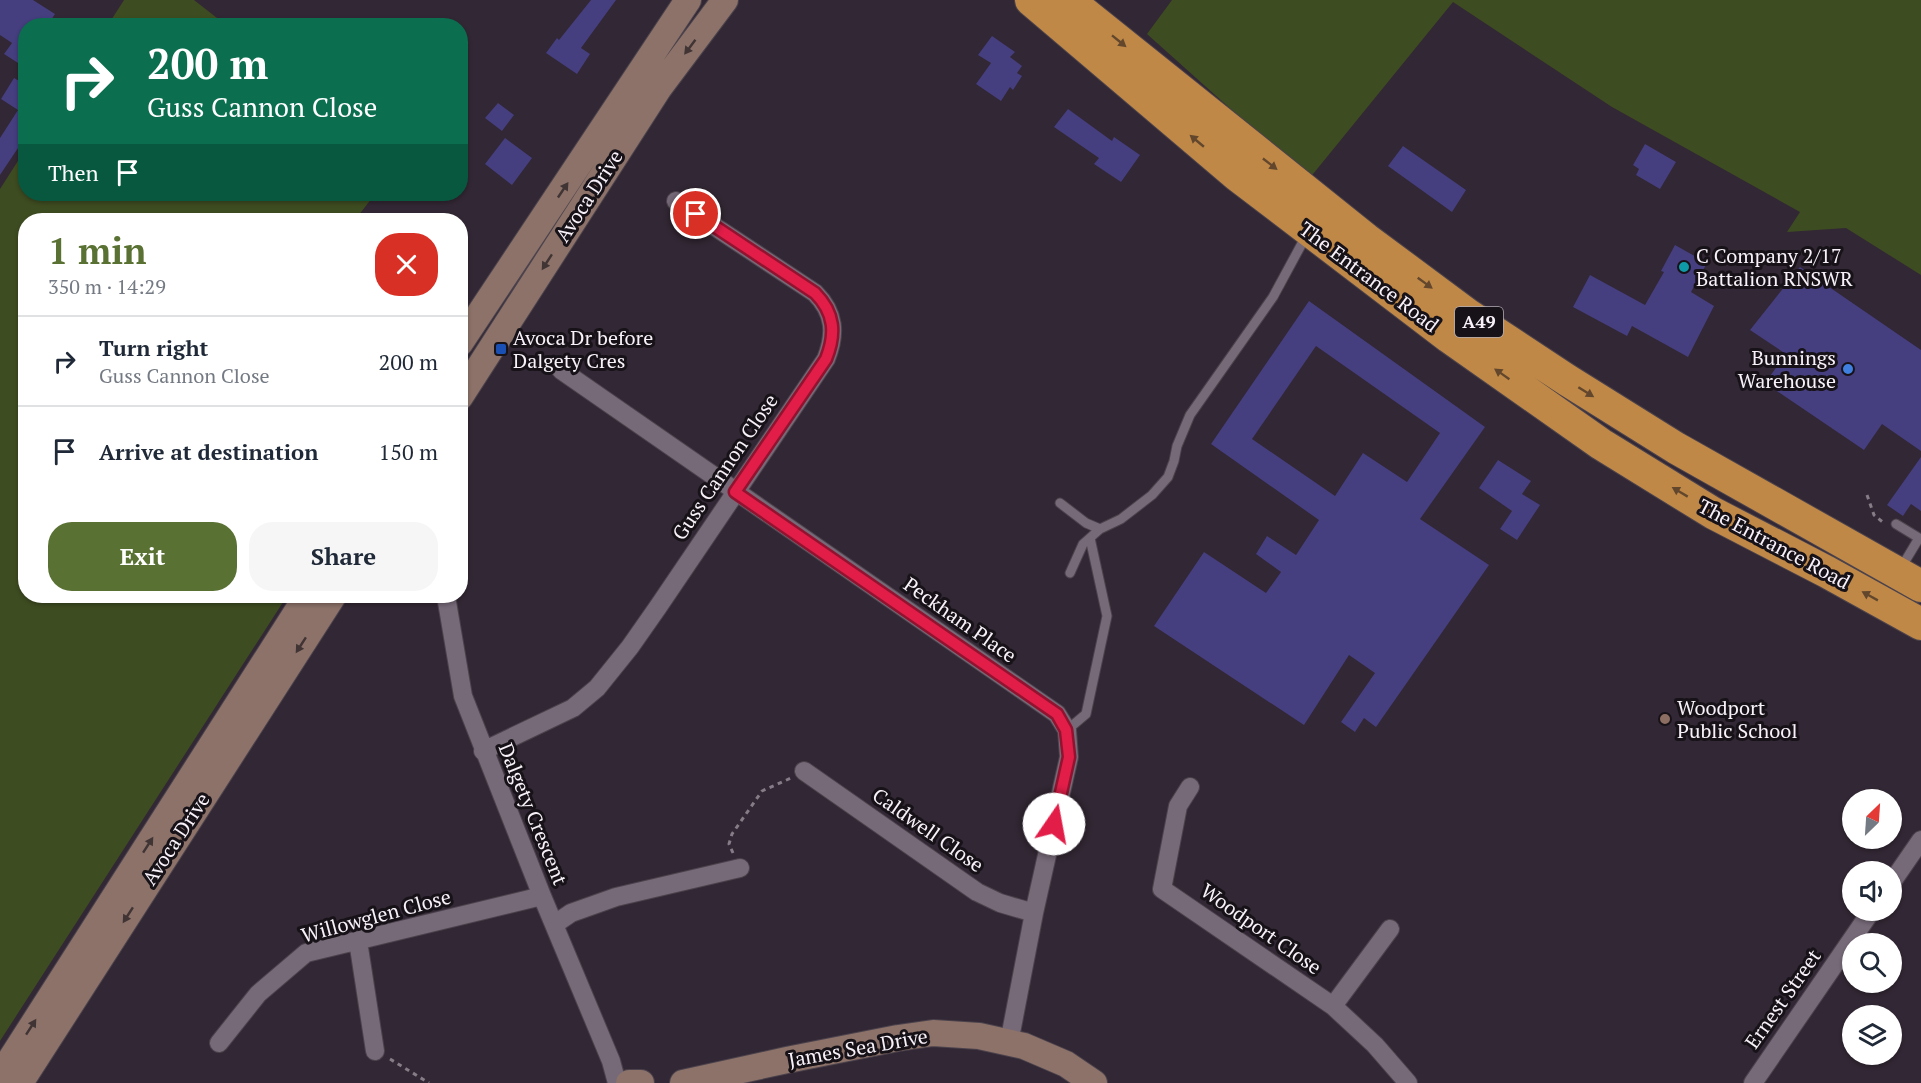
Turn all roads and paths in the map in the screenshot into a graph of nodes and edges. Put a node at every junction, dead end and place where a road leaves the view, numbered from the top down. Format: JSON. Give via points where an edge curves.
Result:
{"nodes":[{"id":1,"x":688,"y":0,"type":"edge"},
{"id":2,"x":725,"y":0,"type":"edge"},
{"id":3,"x":1031,"y":0,"type":"edge"},
{"id":4,"x":1068,"y":0,"type":"edge"},
{"id":5,"x":676,"y":201,"type":"dead end"},
{"id":6,"x":1309,"y":231,"type":"junction"},
{"id":7,"x":468,"y":332,"type":"edge"},
{"id":8,"x":561,"y":370,"type":"dead end"},
{"id":9,"x":468,"y":385,"type":"edge"},
{"id":10,"x":735,"y":492,"type":"junction"},
{"id":11,"x":1867,"y":495,"type":"dead end"},
{"id":12,"x":1060,"y":502,"type":"dead end"},
{"id":13,"x":1896,"y":524,"type":"joint"},
{"id":14,"x":1100,"y":529,"type":"junction"},
{"id":15,"x":1090,"y":538,"type":"junction"},
{"id":16,"x":1920,"y":538,"type":"edge"},
{"id":17,"x":1070,"y":573,"type":"dead end"},
{"id":18,"x":1910,"y":579,"type":"edge"},
{"id":19,"x":303,"y":603,"type":"edge"},
{"id":20,"x":329,"y":603,"type":"edge"},
{"id":21,"x":447,"y":603,"type":"edge"},
{"id":22,"x":1921,"y":624,"type":"edge"},
{"id":23,"x":1066,"y":730,"type":"junction"},
{"id":24,"x":483,"y":751,"type":"junction"},
{"id":25,"x":804,"y":771,"type":"dead end"},
{"id":26,"x":775,"y":786,"type":"dead end"},
{"id":27,"x":1190,"y":787,"type":"dead end"},
{"id":28,"x":1921,"y":840,"type":"edge"},
{"id":29,"x":740,"y":868,"type":"joint"},
{"id":30,"x":1902,"y":868,"type":"edge"},
{"id":31,"x":542,"y":896,"type":"junction"},
{"id":32,"x":1034,"y":913,"type":"junction"},
{"id":33,"x":1864,"y":921,"type":"edge"},
{"id":34,"x":555,"y":924,"type":"junction"},
{"id":35,"x":1390,"y":929,"type":"dead end"},
{"id":36,"x":358,"y":941,"type":"junction"},
{"id":37,"x":1333,"y":1006,"type":"junction"},
{"id":38,"x":219,"y":1043,"type":"dead end"},
{"id":39,"x":1009,"y":1043,"type":"junction"},
{"id":40,"x":375,"y":1051,"type":"joint"},
{"id":41,"x":0,"y":1076,"type":"edge"},
{"id":42,"x":20,"y":1083,"type":"edge"},
{"id":43,"x":429,"y":1083,"type":"edge"},
{"id":44,"x":631,"y":1083,"type":"edge"},
{"id":45,"x":685,"y":1083,"type":"edge"},
{"id":46,"x":1094,"y":1083,"type":"edge"},
{"id":47,"x":1408,"y":1083,"type":"edge"},
{"id":48,"x":1752,"y":1083,"type":"edge"}],
"edges":[{"from":7,"to":1,"type":"main road","name":"Avoca Drive","one_way":true},
{"from":2,"to":9,"type":"main road","name":"Avoca Drive","one_way":true,"via":[[659,88]]},
{"from":6,"to":3,"type":"highway","name":"The Entrance Road","number":"A49","one_way":true,"via":[[1238,176]]},
{"from":4,"to":18,"type":"highway","name":"The Entrance Road","number":"A49","one_way":true,"via":[[1366,239],[1467,314],[1676,448]]},
{"from":5,"to":10,"type":"street","name":"Guss Cannon Close","via":[[815,293],[825,303],[832,323],[833,342],[826,359]]},
{"from":6,"to":14,"type":"lane","via":[[1273,297],[1190,415],[1168,477],[1121,519]]},
{"from":22,"to":6,"type":"highway","name":"The Entrance Road","number":"A49","one_way":true,"via":[[1713,513],[1601,444],[1449,337]]},
{"from":8,"to":10,"type":"street","name":"Peckham Place"},
{"from":10,"to":23,"type":"street","name":"Peckham Place","via":[[1057,714]]},
{"from":10,"to":24,"type":"street","name":"Guss Cannon Close","via":[[653,615],[597,688],[573,708]]},
{"from":11,"to":13,"type":"path","via":[[1874,514],[1883,524]]},
{"from":12,"to":14,"type":"lane"},
{"from":13,"to":16,"type":"lane"},
{"from":14,"to":15,"type":"lane"},
{"from":15,"to":17,"type":"lane","via":[[1083,544]]},
{"from":15,"to":23,"type":"lane","via":[[1107,616],[1086,714]]},
{"from":16,"to":18,"type":"lane"},
{"from":41,"to":19,"type":"main road","name":"Avoca Drive","one_way":true},
{"from":20,"to":42,"type":"main road","name":"Avoca Drive","one_way":true},
{"from":21,"to":24,"type":"street","name":"Dalgety Crescent","via":[[463,696]]},
{"from":23,"to":32,"type":"street","via":[[1069,757]]},
{"from":24,"to":31,"type":"street","name":"Dalgety Crescent"},
{"from":25,"to":32,"type":"street","name":"Caldwell Close","via":[[977,892]]},
{"from":26,"to":29,"type":"path","via":[[762,791],[732,834],[729,844]]},
{"from":27,"to":37,"type":"street","name":"Woodport Close","via":[[1178,806],[1162,889]]},
{"from":28,"to":30,"type":"street"},
{"from":29,"to":34,"type":"street","via":[[616,897],[571,913]]},
{"from":31,"to":34,"type":"street","name":"Dalgety Crescent"},
{"from":31,"to":36,"type":"street","name":"Willowglen Close"},
{"from":32,"to":39,"type":"street"},
{"from":33,"to":48,"type":"street","name":"Ernest Street"},
{"from":34,"to":44,"type":"street","name":"Dalgety Crescent","via":[[604,1042]]},
{"from":35,"to":37,"type":"street"},
{"from":36,"to":38,"type":"street","name":"Willowglen Close","via":[[306,953],[258,994]]},
{"from":36,"to":40,"type":"street"},
{"from":37,"to":47,"type":"street","name":"Woodport Close"},
{"from":39,"to":45,"type":"main road","name":"James Sea Drive","via":[[979,1036],[933,1033]]},
{"from":39,"to":46,"type":"main road","name":"James Sea Drive","via":[[1066,1064]]},
{"from":40,"to":43,"type":"path"}]}
